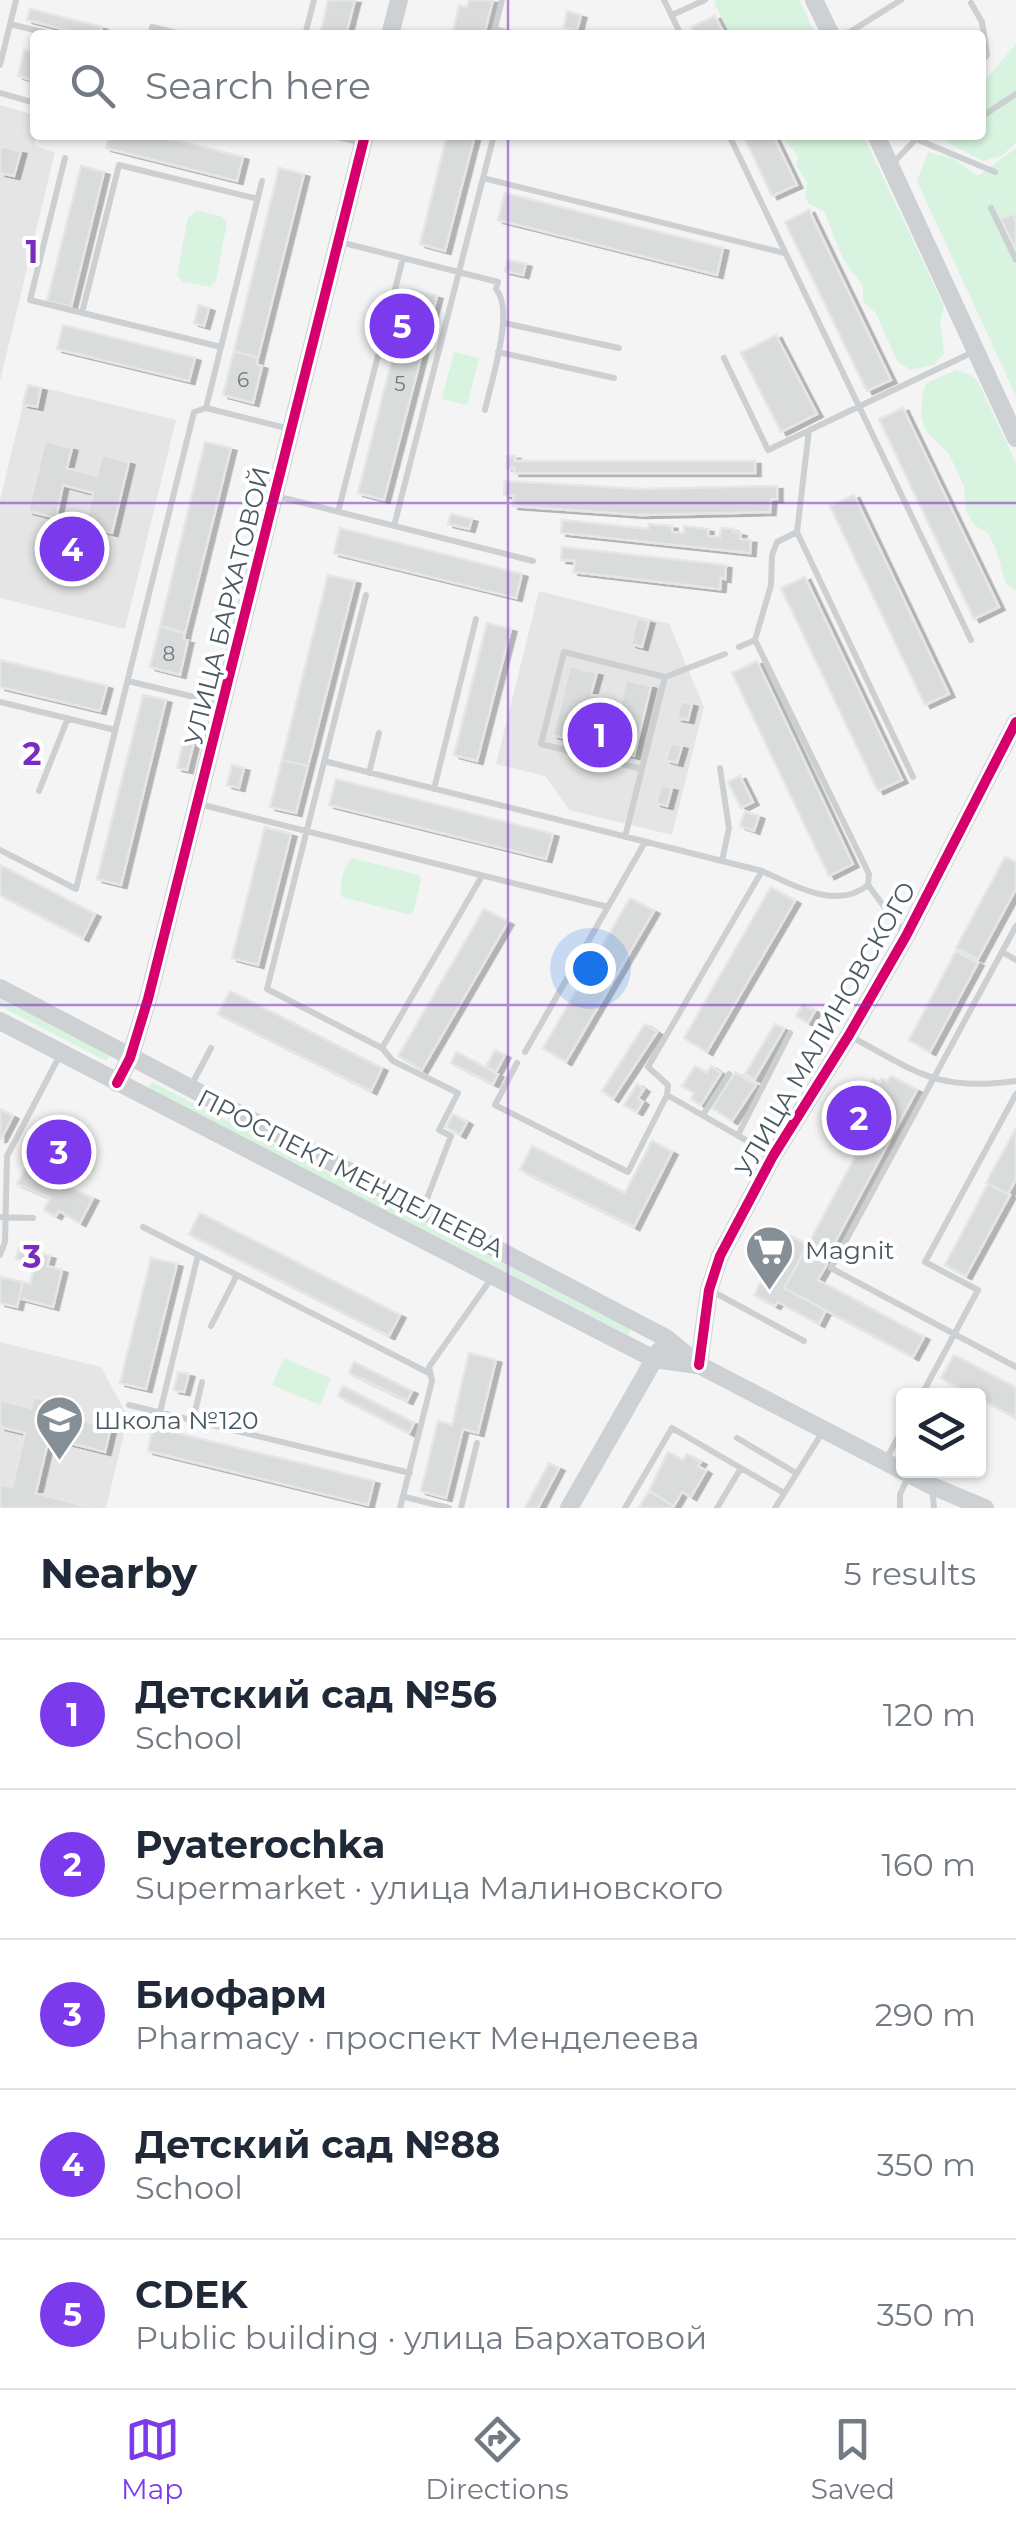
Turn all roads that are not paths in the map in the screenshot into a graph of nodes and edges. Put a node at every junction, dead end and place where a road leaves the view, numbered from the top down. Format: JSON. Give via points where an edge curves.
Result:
{"nodes":[{"id":1,"x":16,"y":0,"type":"edge"},
{"id":2,"x":314,"y":0,"type":"edge"},
{"id":3,"x":399,"y":0,"type":"edge"},
{"id":4,"x":502,"y":0,"type":"edge"},
{"id":5,"x":664,"y":0,"type":"edge"},
{"id":6,"x":704,"y":0,"type":"edge"},
{"id":7,"x":814,"y":0,"type":"edge"},
{"id":8,"x":901,"y":0,"type":"edge"},
{"id":9,"x":971,"y":3,"type":"dead end"},
{"id":10,"x":672,"y":16,"type":"junction"},
{"id":11,"x":10,"y":24,"type":"junction"},
{"id":12,"x":35,"y":30,"type":"edge"},
{"id":13,"x":306,"y":30,"type":"edge"},
{"id":14,"x":391,"y":30,"type":"edge"},
{"id":15,"x":494,"y":30,"type":"edge"},
{"id":16,"x":679,"y":30,"type":"edge"},
{"id":17,"x":830,"y":30,"type":"edge"},
{"id":18,"x":853,"y":30,"type":"edge"},
{"id":19,"x":983,"y":30,"type":"edge"},
{"id":20,"x":0,"y":65,"type":"edge"},
{"id":21,"x":0,"y":93,"type":"edge"},
{"id":22,"x":1016,"y":94,"type":"edge"},
{"id":23,"x":30,"y":102,"type":"edge"},
{"id":24,"x":986,"y":114,"type":"edge"},
{"id":25,"x":364,"y":140,"type":"edge"},
{"id":26,"x":493,"y":140,"type":"edge"},
{"id":27,"x":731,"y":140,"type":"edge"},
{"id":28,"x":878,"y":140,"type":"edge"},
{"id":29,"x":915,"y":140,"type":"edge"},
{"id":30,"x":925,"y":140,"type":"edge"},
{"id":31,"x":65,"y":158,"type":"dead end"},
{"id":32,"x":890,"y":167,"type":"junction"},
{"id":33,"x":995,"y":172,"type":"dead end"},
{"id":34,"x":483,"y":178,"type":"junction"},
{"id":35,"x":262,"y":182,"type":"dead end"},
{"id":36,"x":258,"y":199,"type":"junction"},
{"id":37,"x":991,"y":208,"type":"dead end"},
{"id":38,"x":338,"y":242,"type":"junction"},
{"id":39,"x":786,"y":254,"type":"junction"},
{"id":40,"x":403,"y":258,"type":"junction"},
{"id":41,"x":1016,"y":260,"type":"edge"},
{"id":42,"x":459,"y":272,"type":"junction"},
{"id":43,"x":82,"y":313,"type":"junction"},
{"id":44,"x":504,"y":323,"type":"junction"},
{"id":45,"x":221,"y":347,"type":"junction"},
{"id":46,"x":620,"y":348,"type":"dead end"},
{"id":47,"x":975,"y":351,"type":"junction"},
{"id":48,"x":498,"y":352,"type":"junction"},
{"id":49,"x":724,"y":358,"type":"dead end"},
{"id":50,"x":614,"y":378,"type":"dead end"},
{"id":51,"x":859,"y":406,"type":"junction"},
{"id":52,"x":206,"y":408,"type":"junction"},
{"id":53,"x":485,"y":410,"type":"dead end"},
{"id":54,"x":292,"y":429,"type":"junction"},
{"id":55,"x":809,"y":430,"type":"junction"},
{"id":56,"x":1016,"y":437,"type":"edge"},
{"id":57,"x":275,"y":496,"type":"junction"},
{"id":58,"x":338,"y":512,"type":"junction"},
{"id":59,"x":394,"y":526,"type":"junction"},
{"id":60,"x":796,"y":532,"type":"junction"},
{"id":61,"x":534,"y":561,"type":"dead end"},
{"id":62,"x":366,"y":595,"type":"dead end"},
{"id":63,"x":476,"y":620,"type":"dead end"},
{"id":64,"x":755,"y":640,"type":"junction"},
{"id":65,"x":971,"y":640,"type":"dead end"},
{"id":66,"x":739,"y":648,"type":"dead end"},
{"id":67,"x":725,"y":654,"type":"dead end"},
{"id":68,"x":665,"y":677,"type":"junction"},
{"id":69,"x":128,"y":681,"type":"junction"},
{"id":70,"x":0,"y":702,"type":"edge"},
{"id":71,"x":222,"y":704,"type":"junction"},
{"id":72,"x":68,"y":718,"type":"junction"},
{"id":73,"x":1016,"y":723,"type":"edge"},
{"id":74,"x":116,"y":730,"type":"junction"},
{"id":75,"x":379,"y":733,"type":"dead end"},
{"id":76,"x":324,"y":762,"type":"junction"},
{"id":77,"x":720,"y":768,"type":"dead end"},
{"id":78,"x":642,"y":769,"type":"junction"},
{"id":79,"x":369,"y":773,"type":"junction"},
{"id":80,"x":914,"y":777,"type":"dead end"},
{"id":81,"x":434,"y":789,"type":"junction"},
{"id":82,"x":39,"y":791,"type":"dead end"},
{"id":83,"x":198,"y":804,"type":"junction"},
{"id":84,"x":307,"y":832,"type":"junction"},
{"id":85,"x":625,"y":837,"type":"junction"},
{"id":86,"x":645,"y":842,"type":"junction"},
{"id":87,"x":0,"y":850,"type":"edge"},
{"id":88,"x":722,"y":861,"type":"junction"},
{"id":89,"x":762,"y":871,"type":"junction"},
{"id":90,"x":482,"y":876,"type":"junction"},
{"id":91,"x":868,"y":885,"type":"junction"},
{"id":92,"x":608,"y":907,"type":"junction"},
{"id":93,"x":1016,"y":926,"type":"edge"},
{"id":94,"x":906,"y":936,"type":"junction"},
{"id":95,"x":1002,"y":952,"type":"junction"},
{"id":96,"x":1016,"y":960,"type":"edge"},
{"id":97,"x":0,"y":988,"type":"edge"},
{"id":98,"x":0,"y":1021,"type":"edge"},
{"id":99,"x":790,"y":1033,"type":"dead end"},
{"id":100,"x":849,"y":1036,"type":"junction"},
{"id":101,"x":211,"y":1048,"type":"dead end"},
{"id":102,"x":382,"y":1048,"type":"junction"},
{"id":103,"x":525,"y":1052,"type":"dead end"},
{"id":104,"x":60,"y":1054,"type":"junction"},
{"id":105,"x":130,"y":1058,"type":"junction"},
{"id":106,"x":517,"y":1063,"type":"dead end"},
{"id":107,"x":729,"y":1074,"type":"dead end"},
{"id":108,"x":933,"y":1080,"type":"junction"},
{"id":109,"x":1016,"y":1081,"type":"edge"},
{"id":110,"x":117,"y":1083,"type":"junction"},
{"id":111,"x":190,"y":1090,"type":"junction"},
{"id":112,"x":1016,"y":1094,"type":"edge"},
{"id":113,"x":667,"y":1095,"type":"junction"},
{"id":114,"x":703,"y":1116,"type":"junction"},
{"id":115,"x":738,"y":1135,"type":"junction"},
{"id":116,"x":4,"y":1154,"type":"edge"},
{"id":117,"x":774,"y":1156,"type":"junction"},
{"id":118,"x":423,"y":1210,"type":"junction"},
{"id":119,"x":3,"y":1217,"type":"edge"},
{"id":120,"x":33,"y":1218,"type":"dead end"},
{"id":121,"x":142,"y":1227,"type":"dead end"},
{"id":122,"x":198,"y":1255,"type":"junction"},
{"id":123,"x":0,"y":1256,"type":"edge"},
{"id":124,"x":238,"y":1275,"type":"junction"},
{"id":125,"x":493,"y":1275,"type":"junction"},
{"id":126,"x":709,"y":1290,"type":"junction"},
{"id":127,"x":212,"y":1326,"type":"dead end"},
{"id":128,"x":954,"y":1334,"type":"junction"},
{"id":129,"x":666,"y":1338,"type":"junction"},
{"id":130,"x":804,"y":1341,"type":"dead end"},
{"id":131,"x":654,"y":1359,"type":"junction"},
{"id":132,"x":698,"y":1365,"type":"junction"},
{"id":133,"x":1016,"y":1367,"type":"edge"},
{"id":134,"x":431,"y":1374,"type":"junction"},
{"id":135,"x":202,"y":1382,"type":"dead end"},
{"id":136,"x":924,"y":1388,"type":"edge"},
{"id":137,"x":129,"y":1405,"type":"dead end"},
{"id":138,"x":160,"y":1412,"type":"junction"},
{"id":139,"x":193,"y":1420,"type":"junction"},
{"id":140,"x":824,"y":1430,"type":"junction"},
{"id":141,"x":736,"y":1438,"type":"dead end"},
{"id":142,"x":896,"y":1441,"type":"edge"},
{"id":143,"x":477,"y":1443,"type":"dead end"},
{"id":144,"x":884,"y":1462,"type":"junction"},
{"id":145,"x":740,"y":1468,"type":"junction"},
{"id":146,"x":896,"y":1468,"type":"edge"},
{"id":147,"x":410,"y":1473,"type":"junction"},
{"id":148,"x":796,"y":1473,"type":"junction"},
{"id":149,"x":908,"y":1478,"type":"edge"},
{"id":150,"x":916,"y":1478,"type":"edge"},
{"id":151,"x":932,"y":1486,"type":"junction"},
{"id":152,"x":784,"y":1493,"type":"junction"},
{"id":153,"x":405,"y":1497,"type":"junction"},
{"id":154,"x":400,"y":1508,"type":"edge"},
{"id":155,"x":448,"y":1508,"type":"edge"},
{"id":156,"x":462,"y":1508,"type":"edge"},
{"id":157,"x":570,"y":1508,"type":"edge"},
{"id":158,"x":625,"y":1508,"type":"edge"},
{"id":159,"x":717,"y":1508,"type":"edge"},
{"id":160,"x":774,"y":1508,"type":"edge"},
{"id":161,"x":900,"y":1508,"type":"edge"},
{"id":162,"x":934,"y":1508,"type":"edge"},
{"id":163,"x":985,"y":1508,"type":"edge"}],
"edges":[{"from":1,"to":11,"type":"lane"},
{"from":2,"to":13,"type":"lane"},
{"from":3,"to":14,"type":"main road"},
{"from":4,"to":15,"type":"lane"},
{"from":5,"to":10,"type":"lane"},
{"from":6,"to":10,"type":"lane"},
{"from":7,"to":17,"type":"main road"},
{"from":8,"to":18,"type":"lane"},
{"from":9,"to":19,"type":"lane"},
{"from":10,"to":16,"type":"lane"},
{"from":11,"to":12,"type":"lane"},
{"from":11,"to":20,"type":"lane"},
{"from":21,"to":23,"type":"lane"},
{"from":22,"to":24,"type":"lane"},
{"from":25,"to":38,"type":"main road","name":"УЛИЦА БАРХАТОВОЙ"},
{"from":26,"to":34,"type":"lane"},
{"from":27,"to":39,"type":"lane"},
{"from":28,"to":32,"type":"main road"},
{"from":29,"to":32,"type":"lane"},
{"from":30,"to":33,"type":"lane"},
{"from":31,"to":43,"type":"lane","via":[[30,300]]},
{"from":32,"to":47,"type":"main road"},
{"from":34,"to":39,"type":"lane"},
{"from":34,"to":42,"type":"lane"},
{"from":35,"to":36,"type":"lane"},
{"from":36,"to":43,"type":"lane","via":[[118,165]]},
{"from":36,"to":45,"type":"lane"},
{"from":37,"to":41,"type":"lane"},
{"from":38,"to":40,"type":"lane"},
{"from":38,"to":54,"type":"main road","name":"УЛИЦА БАРХАТОВОЙ"},
{"from":39,"to":51,"type":"lane"},
{"from":40,"to":42,"type":"lane"},
{"from":40,"to":58,"type":"lane"},
{"from":42,"to":44,"type":"lane","via":[[498,282]]},
{"from":42,"to":59,"type":"lane"},
{"from":43,"to":45,"type":"lane"},
{"from":44,"to":46,"type":"lane"},
{"from":44,"to":48,"type":"lane"},
{"from":45,"to":52,"type":"lane"},
{"from":47,"to":51,"type":"lane"},
{"from":47,"to":56,"type":"main road"},
{"from":48,"to":50,"type":"lane"},
{"from":48,"to":53,"type":"lane"},
{"from":49,"to":55,"type":"lane","via":[[768,450]]},
{"from":51,"to":55,"type":"lane"},
{"from":51,"to":65,"type":"lane"},
{"from":52,"to":54,"type":"lane"},
{"from":52,"to":69,"type":"lane","via":[[194,412]]},
{"from":54,"to":57,"type":"main road","name":"УЛИЦА БАРХАТОВОЙ"},
{"from":55,"to":60,"type":"lane"},
{"from":57,"to":58,"type":"lane"},
{"from":57,"to":71,"type":"main road","name":"УЛИЦА БАРХАТОВОЙ"},
{"from":58,"to":59,"type":"lane"},
{"from":59,"to":61,"type":"lane"},
{"from":60,"to":64,"type":"lane","via":[[777,542],[772,555]]},
{"from":60,"to":80,"type":"lane"},
{"from":62,"to":76,"type":"lane"},
{"from":63,"to":81,"type":"lane"},
{"from":64,"to":66,"type":"lane"},
{"from":64,"to":91,"type":"lane","via":[[869,874]]},
{"from":67,"to":68,"type":"lane"},
{"from":68,"to":78,"type":"lane"},
{"from":68,"to":78,"type":"lane","via":[[564,652],[541,744]]},
{"from":69,"to":71,"type":"lane"},
{"from":69,"to":74,"type":"lane"},
{"from":70,"to":72,"type":"lane"},
{"from":71,"to":83,"type":"main road","name":"УЛИЦА БАРХАТОВОЙ"},
{"from":72,"to":74,"type":"lane"},
{"from":72,"to":82,"type":"lane"},
{"from":73,"to":94,"type":"main road","name":"УЛИЦА МАЛИНОВСКОГО"},
{"from":74,"to":87,"type":"lane","via":[[76,890]]},
{"from":75,"to":79,"type":"lane"},
{"from":76,"to":79,"type":"lane"},
{"from":76,"to":84,"type":"lane"},
{"from":77,"to":88,"type":"lane","via":[[729,828]]},
{"from":78,"to":85,"type":"lane"},
{"from":79,"to":81,"type":"lane"},
{"from":81,"to":85,"type":"lane"},
{"from":83,"to":84,"type":"lane"},
{"from":83,"to":105,"type":"main road","name":"УЛИЦА БАРХАТОВОЙ"},
{"from":84,"to":90,"type":"lane"},
{"from":84,"to":102,"type":"lane","via":[[267,990]]},
{"from":85,"to":86,"type":"lane"},
{"from":86,"to":88,"type":"lane"},
{"from":86,"to":92,"type":"lane"},
{"from":88,"to":89,"type":"lane"},
{"from":89,"to":91,"type":"lane","via":[[828,896]]},
{"from":89,"to":113,"type":"lane","via":[[648,1067],[668,1085]]},
{"from":90,"to":92,"type":"lane"},
{"from":90,"to":102,"type":"lane"},
{"from":91,"to":94,"type":"lane"},
{"from":92,"to":103,"type":"lane"},
{"from":93,"to":95,"type":"lane"},
{"from":94,"to":100,"type":"main road","name":"УЛИЦА МАЛИНОВСКОГО"},
{"from":95,"to":96,"type":"lane"},
{"from":95,"to":108,"type":"lane"},
{"from":97,"to":105,"type":"main road","name":"ПРОСПЕКТ МЕНДЕЛЕЕВА"},
{"from":98,"to":104,"type":"main road","name":"ПРОСПЕКТ МЕНДЕЛЕЕВА"},
{"from":99,"to":115,"type":"lane"},
{"from":100,"to":108,"type":"lane"},
{"from":100,"to":117,"type":"main road","name":"УЛИЦА МАЛИНОВСКОГО"},
{"from":101,"to":111,"type":"lane"},
{"from":102,"to":118,"type":"lane","via":[[458,1093],[439,1130],[451,1136]]},
{"from":104,"to":110,"type":"main road","name":"ПРОСПЕКТ МЕНДЕЛЕЕВА"},
{"from":104,"to":116,"type":"lane"},
{"from":105,"to":110,"type":"main road","name":"УЛИЦА БАРХАТОВОЙ"},
{"from":105,"to":111,"type":"main road","name":"ПРОСПЕКТ МЕНДЕЛЕЕВА"},
{"from":106,"to":113,"type":"lane","via":[[496,1105],[628,1172]]},
{"from":107,"to":114,"type":"lane"},
{"from":108,"to":109,"type":"lane","via":[[978,1086]]},
{"from":108,"to":128,"type":"lane","via":[[832,1268]]},
{"from":110,"to":125,"type":"main road","name":"ПРОСПЕКТ МЕНДЕЛЕЕВА"},
{"from":111,"to":118,"type":"main road","name":"ПРОСПЕКТ МЕНДЕЛЕЕВА"},
{"from":112,"to":128,"type":"lane","via":[[926,1262],[978,1290]]},
{"from":113,"to":114,"type":"lane"},
{"from":114,"to":115,"type":"lane"},
{"from":115,"to":117,"type":"lane"},
{"from":116,"to":119,"type":"lane"},
{"from":117,"to":126,"type":"main road","name":"УЛИЦА МАЛИНОВСКОГО"},
{"from":118,"to":129,"type":"main road","name":"ПРОСПЕКТ МЕНДЕЛЕЕВА"},
{"from":119,"to":120,"type":"lane"},
{"from":119,"to":123,"type":"lane"},
{"from":121,"to":122,"type":"lane"},
{"from":122,"to":124,"type":"lane"},
{"from":122,"to":138,"type":"lane"},
{"from":124,"to":127,"type":"lane"},
{"from":124,"to":134,"type":"lane"},
{"from":125,"to":131,"type":"main road","name":"ПРОСПЕКТ МЕНДЕЛЕЕВА"},
{"from":125,"to":134,"type":"lane","via":[[429,1367]]},
{"from":126,"to":130,"type":"lane"},
{"from":126,"to":132,"type":"main road","name":"УЛИЦА МАЛИНОВСКОГО"},
{"from":128,"to":133,"type":"lane"},
{"from":128,"to":136,"type":"lane"},
{"from":129,"to":131,"type":"main road"},
{"from":129,"to":132,"type":"main road","name":"ПРОСПЕКТ МЕНДЕЛЕЕВА"},
{"from":131,"to":132,"type":"main road","name":"ПРОСПЕКТ МЕНДЕЛЕЕВА"},
{"from":131,"to":157,"type":"main road"},
{"from":132,"to":140,"type":"main road","name":"ПРОСПЕКТ МЕНДЕЛЕЕВА"},
{"from":134,"to":147,"type":"lane"},
{"from":135,"to":139,"type":"lane"},
{"from":137,"to":138,"type":"lane"},
{"from":138,"to":139,"type":"lane"},
{"from":139,"to":147,"type":"lane"},
{"from":140,"to":144,"type":"main road","name":"ПРОСПЕКТ МЕНДЕЛЕЕВА"},
{"from":140,"to":148,"type":"lane"},
{"from":141,"to":148,"type":"lane"},
{"from":142,"to":144,"type":"lane"},
{"from":143,"to":156,"type":"lane"},
{"from":144,"to":146,"type":"main road","name":"ПРОСПЕКТ МЕНДЕЛЕЕВА"},
{"from":145,"to":152,"type":"lane"},
{"from":145,"to":158,"type":"lane","via":[[672,1428]]},
{"from":145,"to":159,"type":"lane"},
{"from":147,"to":153,"type":"lane"},
{"from":148,"to":152,"type":"lane"},
{"from":149,"to":161,"type":"lane"},
{"from":150,"to":151,"type":"main road","name":"ПРОСПЕКТ МЕНДЕЛЕЕВА"},
{"from":151,"to":162,"type":"lane"},
{"from":151,"to":163,"type":"main road","name":"ПРОСПЕКТ МЕНДЕЛЕЕВА"},
{"from":152,"to":160,"type":"lane"},
{"from":153,"to":154,"type":"lane"},
{"from":153,"to":155,"type":"lane"}]}
